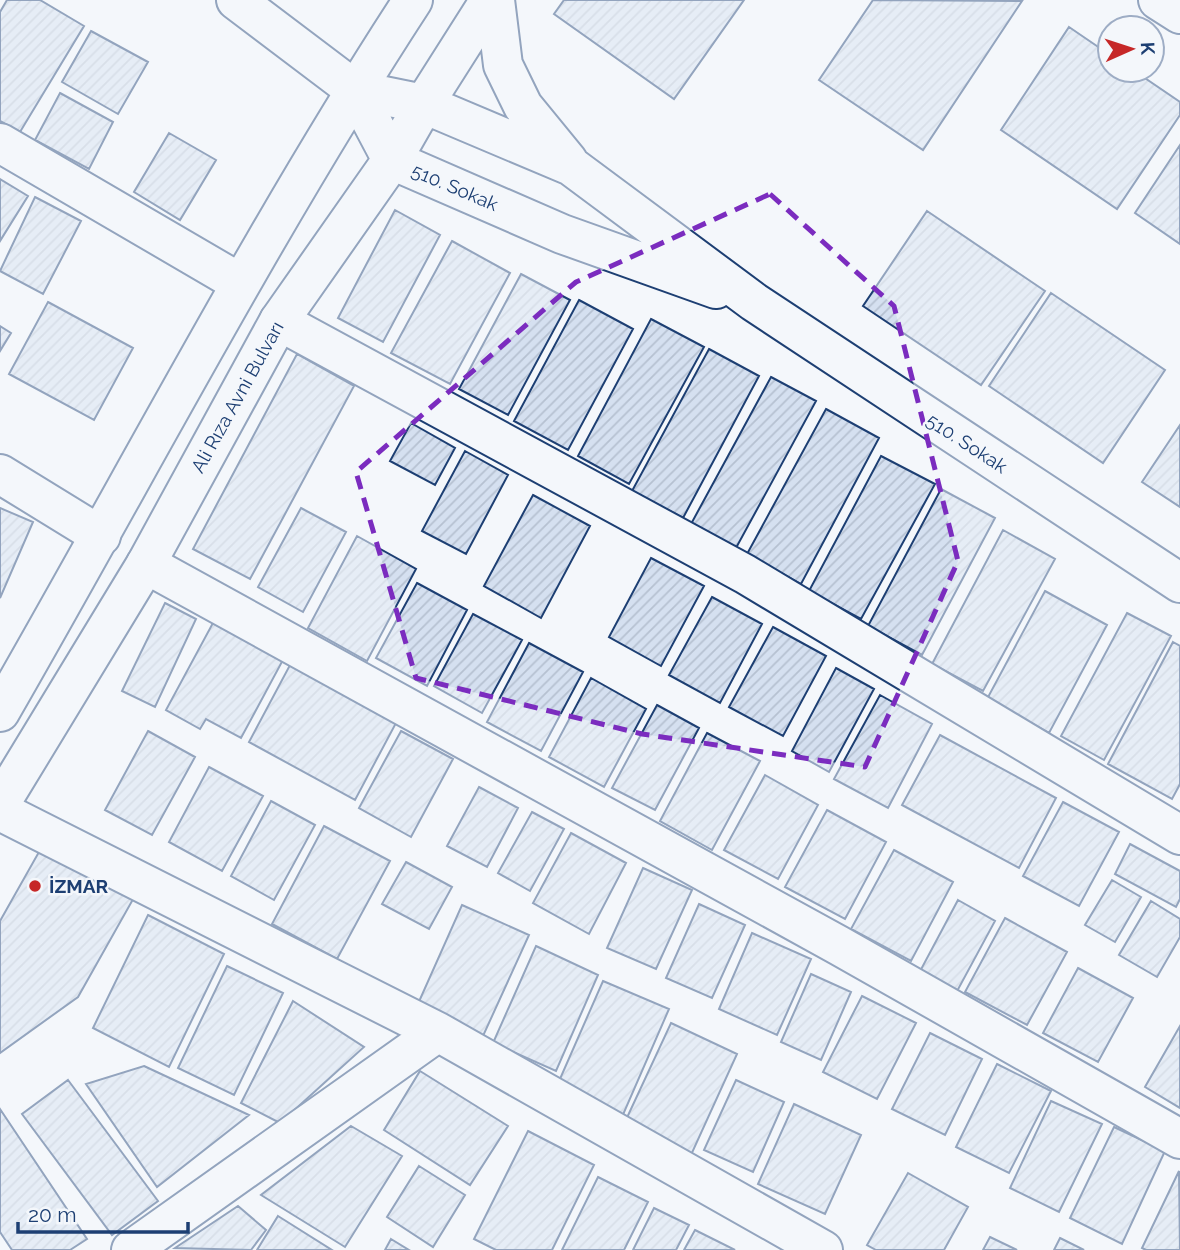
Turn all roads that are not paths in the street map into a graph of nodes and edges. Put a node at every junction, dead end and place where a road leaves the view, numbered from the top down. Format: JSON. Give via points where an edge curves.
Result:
{"nodes":[{"id":1,"x":236,"y":0,"type":"edge"},
{"id":2,"x":413,"y":0,"type":"edge"},
{"id":3,"x":490,"y":0,"type":"edge"},
{"id":4,"x":495,"y":0,"type":"edge"},
{"id":5,"x":1158,"y":0,"type":"edge"},
{"id":6,"x":1180,"y":14,"type":"edge"},
{"id":7,"x":355,"y":90,"type":"junction"},
{"id":8,"x":424,"y":104,"type":"junction"},
{"id":9,"x":0,"y":143,"type":"edge"},
{"id":10,"x":392,"y":160,"type":"junction"},
{"id":11,"x":571,"y":166,"type":"junction"},
{"id":12,"x":240,"y":283,"type":"junction"},
{"id":13,"x":754,"y":302,"type":"junction"},
{"id":14,"x":279,"y":321,"type":"junction"},
{"id":15,"x":0,"y":474,"type":"edge"},
{"id":16,"x":101,"y":536,"type":"junction"},
{"id":17,"x":146,"y":564,"type":"junction"},
{"id":18,"x":1180,"y":583,"type":"edge"},
{"id":19,"x":0,"y":712,"type":"edge"},
{"id":20,"x":0,"y":804,"type":"edge"},
{"id":21,"x":0,"y":811,"type":"edge"},
{"id":22,"x":1180,"y":835,"type":"edge"},
{"id":23,"x":438,"y":1032,"type":"junction"},
{"id":24,"x":1180,"y":1139,"type":"edge"},
{"id":25,"x":134,"y":1249,"type":"edge"},
{"id":26,"x":822,"y":1250,"type":"edge"}],
"edges":[{"from":1,"to":7,"type":"street"},
{"from":2,"to":7,"type":"street"},
{"from":3,"to":8,"type":"street","name":"Ali Rıza Avni Bulvarı"},
{"from":4,"to":11,"type":"street","via":[[503,65],[523,106]]},
{"from":5,"to":6,"type":"street"},
{"from":7,"to":8,"type":"street","name":"510. Sokak"},
{"from":7,"to":10,"type":"street"},
{"from":7,"to":12,"type":"street"},
{"from":8,"to":10,"type":"street","name":"Ali Rıza Avni Bulvarı"},
{"from":8,"to":11,"type":"street","name":"510. Sokak"},
{"from":9,"to":12,"type":"street"},
{"from":10,"to":13,"type":"street","name":"510. Sokak","via":[[562,234]]},
{"from":10,"to":14,"type":"street","name":"Ali Rıza Avni Bulvarı"},
{"from":11,"to":13,"type":"street","name":"510. Sokak"},
{"from":12,"to":16,"type":"street"},
{"from":13,"to":18,"type":"street","name":"510. Sokak"},
{"from":14,"to":17,"type":"street","name":"Ali Rıza Avni Bulvarı"},
{"from":14,"to":22,"type":"street","via":[[745,574]]},
{"from":15,"to":16,"type":"street"},
{"from":16,"to":19,"type":"street"},
{"from":17,"to":20,"type":"street","name":"Ali Rıza Avni Bulvarı"},
{"from":17,"to":24,"type":"street"},
{"from":21,"to":23,"type":"street"},
{"from":23,"to":25,"type":"street"},
{"from":23,"to":26,"type":"street"}]}
